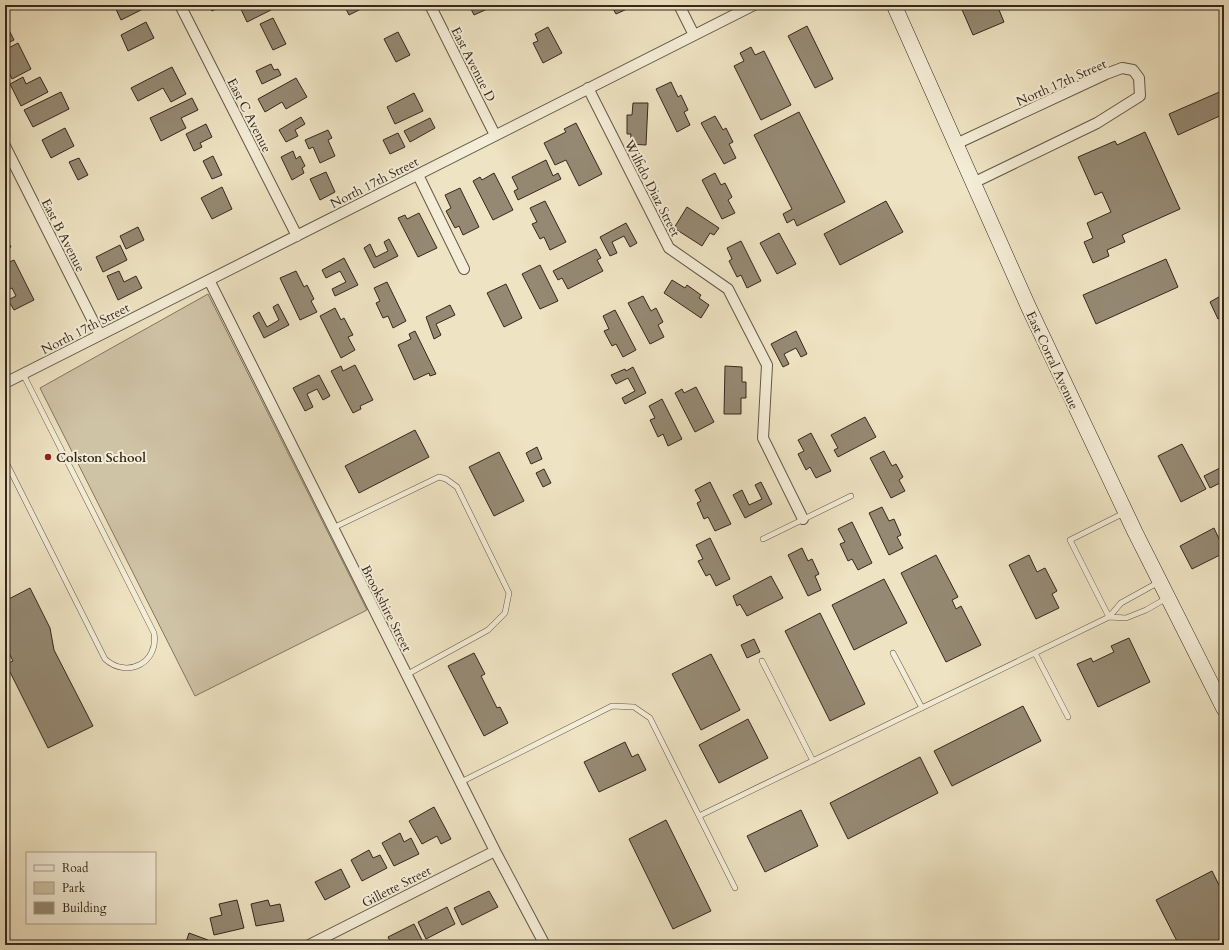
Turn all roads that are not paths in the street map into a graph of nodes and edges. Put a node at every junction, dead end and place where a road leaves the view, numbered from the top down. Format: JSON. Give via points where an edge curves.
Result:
{"nodes":[{"id":1,"x":180,"y":5,"type":"edge"},
{"id":2,"x":430,"y":5,"type":"edge"},
{"id":3,"x":679,"y":5,"type":"edge"},
{"id":4,"x":754,"y":5,"type":"edge"},
{"id":5,"x":894,"y":5,"type":"edge"},
{"id":6,"x":694,"y":35,"type":"junction"},
{"id":7,"x":588,"y":88,"type":"junction"},
{"id":8,"x":495,"y":135,"type":"junction"},
{"id":9,"x":956,"y":144,"type":"junction"},
{"id":10,"x":5,"y":146,"type":"edge"},
{"id":11,"x":418,"y":174,"type":"junction"},
{"id":12,"x":973,"y":183,"type":"junction"},
{"id":13,"x":297,"y":236,"type":"junction"},
{"id":14,"x":464,"y":269,"type":"dead end"},
{"id":15,"x":209,"y":280,"type":"junction"},
{"id":16,"x":100,"y":336,"type":"junction"},
{"id":17,"x":23,"y":374,"type":"junction"},
{"id":18,"x":5,"y":382,"type":"edge"},
{"id":19,"x":5,"y":460,"type":"edge"},
{"id":20,"x":851,"y":496,"type":"dead end"},
{"id":21,"x":1125,"y":512,"type":"junction"},
{"id":22,"x":803,"y":520,"type":"junction"},
{"id":23,"x":333,"y":528,"type":"junction"},
{"id":24,"x":763,"y":539,"type":"dead end"},
{"id":25,"x":1160,"y":581,"type":"junction"},
{"id":26,"x":1168,"y":597,"type":"junction"},
{"id":27,"x":1109,"y":617,"type":"junction"},
{"id":28,"x":893,"y":653,"type":"dead end"},
{"id":29,"x":1035,"y":653,"type":"junction"},
{"id":30,"x":762,"y":661,"type":"dead end"},
{"id":31,"x":406,"y":674,"type":"junction"},
{"id":32,"x":922,"y":708,"type":"junction"},
{"id":33,"x":1224,"y":709,"type":"edge"},
{"id":34,"x":1068,"y":717,"type":"dead end"},
{"id":35,"x":813,"y":761,"type":"junction"},
{"id":36,"x":460,"y":782,"type":"junction"},
{"id":37,"x":699,"y":816,"type":"junction"},
{"id":38,"x":495,"y":851,"type":"junction"},
{"id":39,"x":735,"y":888,"type":"dead end"},
{"id":40,"x":309,"y":945,"type":"edge"},
{"id":41,"x":545,"y":945,"type":"edge"}],
"edges":[{"from":1,"to":13,"type":"street","name":"East C Avenue"},
{"from":2,"to":8,"type":"street","name":"East Avenue D"},
{"from":3,"to":6,"type":"street"},
{"from":4,"to":6,"type":"street","name":"North 17th Street"},
{"from":5,"to":9,"type":"main road","name":"East Corral Avenue"},
{"from":6,"to":7,"type":"street","name":"North 17th Street"},
{"from":7,"to":8,"type":"street","name":"North 17th Street"},
{"from":7,"to":22,"type":"street","name":"Wilfido Diaz Street","via":[[669,248],[728,289],[767,365],[763,438]]},
{"from":8,"to":11,"type":"street","name":"North 17th Street"},
{"from":9,"to":12,"type":"main road","name":"East Corral Avenue"},
{"from":9,"to":12,"type":"street","name":"North 17th Street","via":[[1122,68],[1133,70],[1139,78],[1140,96],[1104,119]]},
{"from":10,"to":16,"type":"street","name":"East B Avenue"},
{"from":11,"to":13,"type":"street","name":"North 17th Street"},
{"from":11,"to":14,"type":"street"},
{"from":12,"to":21,"type":"main road","name":"East Corral Avenue"},
{"from":13,"to":15,"type":"street","name":"North 17th Street"},
{"from":15,"to":16,"type":"street","name":"North 17th Street"},
{"from":15,"to":23,"type":"street","name":"Brookshire Street"},
{"from":16,"to":17,"type":"street","name":"North 17th Street"},
{"from":17,"to":18,"type":"street","name":"North 17th Street"},
{"from":17,"to":19,"type":"lane","via":[[154,633],[151,652],[142,663],[125,668],[116,667],[105,659]]},
{"from":20,"to":22,"type":"lane"},
{"from":21,"to":25,"type":"main road","name":"East Corral Avenue"},
{"from":21,"to":27,"type":"lane","via":[[1070,540]]},
{"from":22,"to":24,"type":"lane"},
{"from":23,"to":31,"type":"street","name":"Brookshire Street"},
{"from":23,"to":31,"type":"lane","via":[[439,477],[457,487],[509,593],[505,613],[488,630]]},
{"from":25,"to":26,"type":"main road","name":"East Corral Avenue"},
{"from":25,"to":27,"type":"lane","via":[[1121,603]]},
{"from":26,"to":27,"type":"lane","via":[[1126,618]]},
{"from":26,"to":33,"type":"main road","name":"East Corral Avenue"},
{"from":27,"to":29,"type":"lane"},
{"from":28,"to":32,"type":"lane"},
{"from":29,"to":32,"type":"lane"},
{"from":29,"to":34,"type":"lane"},
{"from":30,"to":35,"type":"lane"},
{"from":31,"to":36,"type":"street","name":"Brookshire Street"},
{"from":32,"to":35,"type":"lane"},
{"from":35,"to":37,"type":"lane"},
{"from":36,"to":37,"type":"lane","via":[[612,706],[634,707],[650,718]]},
{"from":36,"to":38,"type":"street","name":"Brookshire Street"},
{"from":37,"to":39,"type":"lane"},
{"from":38,"to":40,"type":"street","name":"Gillette Street"},
{"from":38,"to":41,"type":"street","name":"Brookshire Street"}]}
